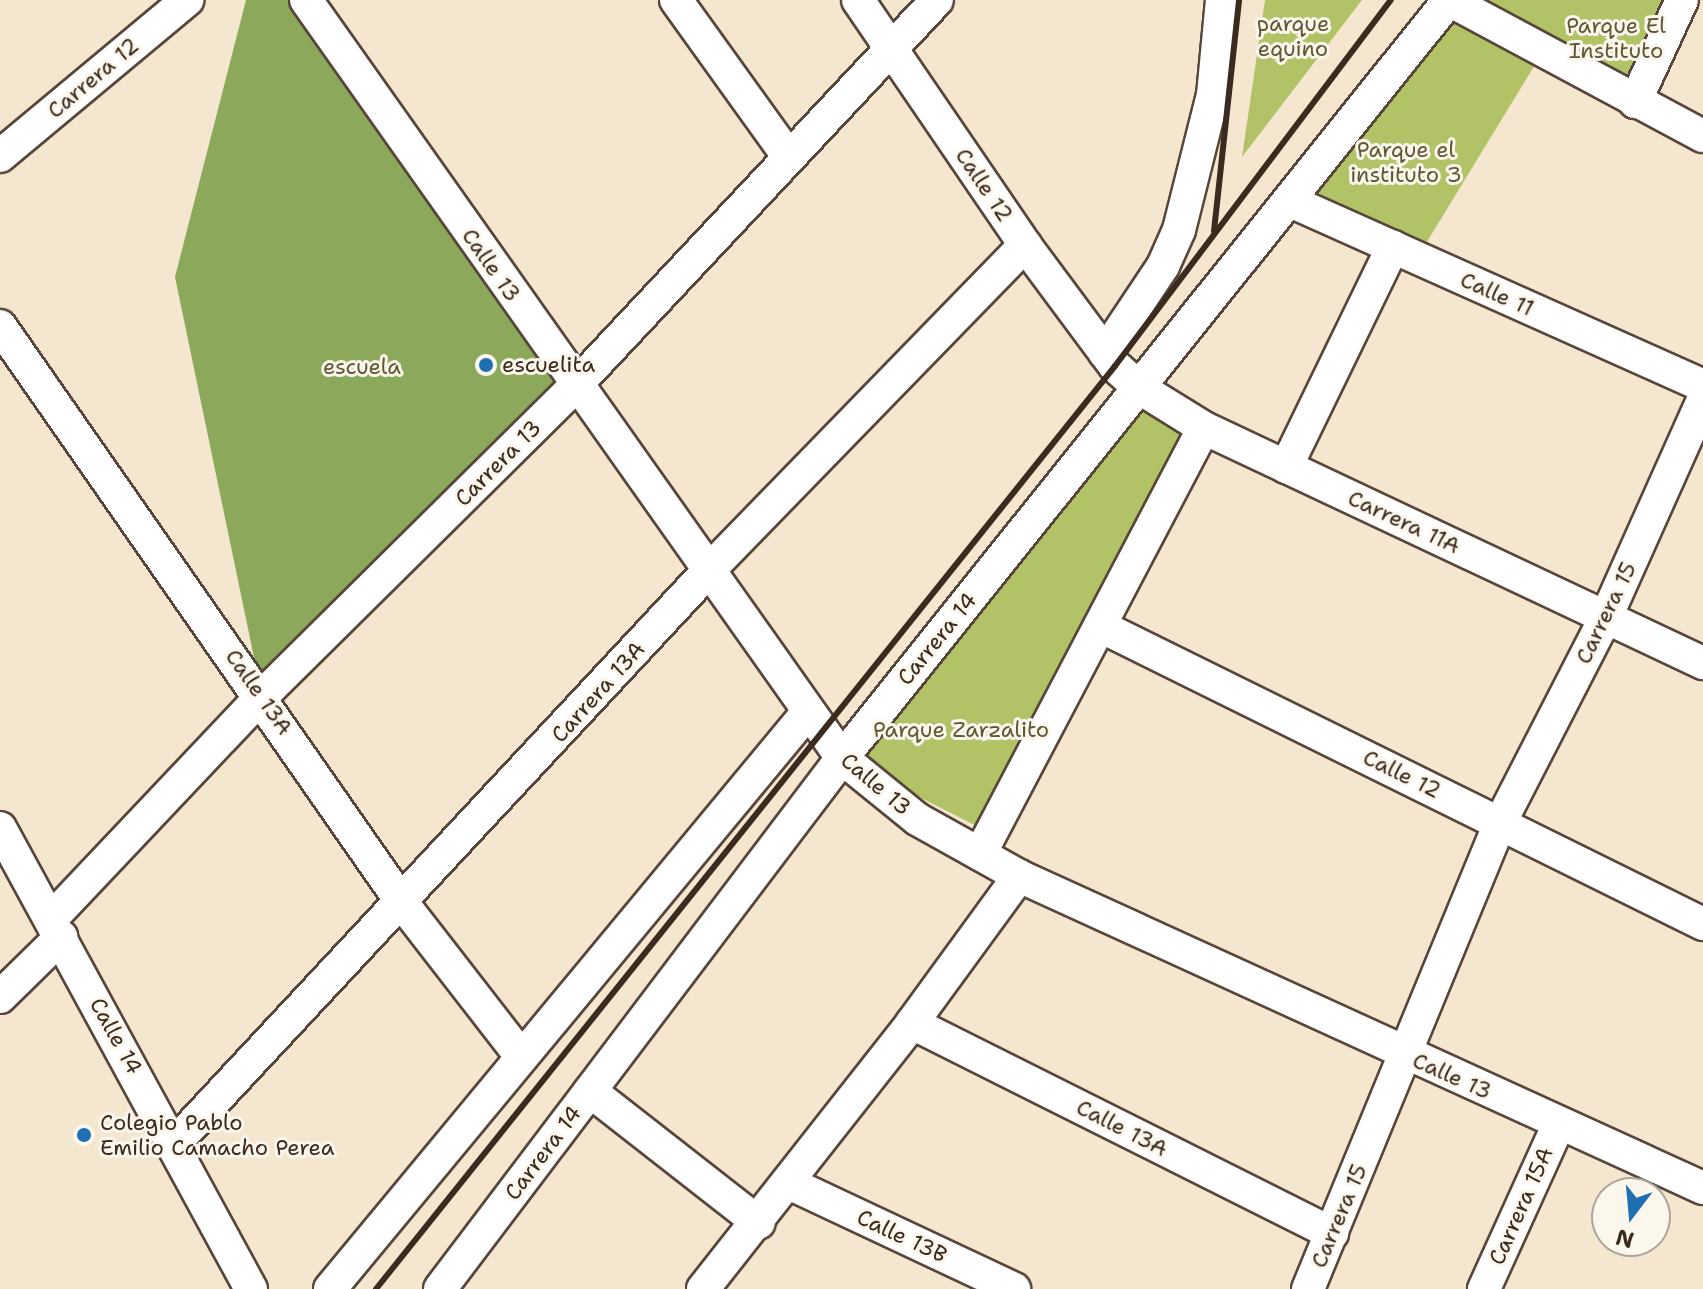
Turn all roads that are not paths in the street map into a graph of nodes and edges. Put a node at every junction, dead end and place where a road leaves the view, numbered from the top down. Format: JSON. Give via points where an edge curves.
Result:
{"nodes":[{"id":1,"x":187,"y":0,"type":"edge"},
{"id":2,"x":306,"y":0,"type":"edge"},
{"id":3,"x":676,"y":0,"type":"edge"},
{"id":4,"x":858,"y":0,"type":"edge"},
{"id":5,"x":937,"y":0,"type":"edge"},
{"id":6,"x":1222,"y":0,"type":"edge"},
{"id":7,"x":1449,"y":0,"type":"edge"},
{"id":8,"x":1682,"y":0,"type":"edge"},
{"id":9,"x":889,"y":47,"type":"junction"},
{"id":10,"x":1635,"y":102,"type":"junction"},
{"id":11,"x":1703,"y":136,"type":"edge"},
{"id":12,"x":0,"y":156,"type":"edge"},
{"id":13,"x":788,"y":156,"type":"junction"},
{"id":14,"x":1290,"y":201,"type":"junction"},
{"id":15,"x":1025,"y":245,"type":"junction"},
{"id":16,"x":1393,"y":247,"type":"junction"},
{"id":17,"x":0,"y":326,"type":"edge"},
{"id":18,"x":1110,"y":359,"type":"junction"},
{"id":19,"x":575,"y":386,"type":"junction"},
{"id":20,"x":1703,"y":386,"type":"edge"},
{"id":21,"x":1138,"y":387,"type":"junction"},
{"id":22,"x":1703,"y":400,"type":"edge"},
{"id":23,"x":1204,"y":428,"type":"junction"},
{"id":24,"x":1286,"y":467,"type":"junction"},
{"id":25,"x":710,"y":569,"type":"junction"},
{"id":26,"x":1606,"y":617,"type":"junction"},
{"id":27,"x":1100,"y":626,"type":"junction"},
{"id":28,"x":1703,"y":663,"type":"edge"},
{"id":29,"x":262,"y":696,"type":"junction"},
{"id":30,"x":807,"y":713,"type":"junction"},
{"id":31,"x":842,"y":758,"type":"junction"},
{"id":32,"x":1500,"y":823,"type":"junction"},
{"id":33,"x":0,"y":828,"type":"edge"},
{"id":34,"x":980,"y":854,"type":"junction"},
{"id":35,"x":1019,"y":876,"type":"junction"},
{"id":36,"x":403,"y":904,"type":"junction"},
{"id":37,"x":1703,"y":924,"type":"edge"},
{"id":38,"x":56,"y":928,"type":"junction"},
{"id":39,"x":0,"y":997,"type":"edge"},
{"id":40,"x":912,"y":1023,"type":"junction"},
{"id":41,"x":1406,"y":1055,"type":"junction"},
{"id":42,"x":521,"y":1056,"type":"junction"},
{"id":43,"x":590,"y":1091,"type":"junction"},
{"id":44,"x":1559,"y":1124,"type":"junction"},
{"id":45,"x":175,"y":1143,"type":"junction"},
{"id":46,"x":789,"y":1183,"type":"junction"},
{"id":47,"x":1703,"y":1188,"type":"edge"},
{"id":48,"x":759,"y":1223,"type":"junction"},
{"id":49,"x":1332,"y":1233,"type":"junction"},
{"id":50,"x":251,"y":1289,"type":"edge"},
{"id":51,"x":330,"y":1289,"type":"edge"},
{"id":52,"x":440,"y":1289,"type":"edge"},
{"id":53,"x":703,"y":1289,"type":"edge"},
{"id":54,"x":1014,"y":1289,"type":"edge"},
{"id":55,"x":1308,"y":1289,"type":"edge"},
{"id":56,"x":1484,"y":1289,"type":"edge"}],
"edges":[{"from":1,"to":12,"type":"street","name":"Carrera 12"},
{"from":2,"to":19,"type":"street","name":"Calle 13"},
{"from":3,"to":13,"type":"street"},
{"from":4,"to":9,"type":"street","name":"Calle 12"},
{"from":5,"to":9,"type":"street","name":"Carrera 13"},
{"from":6,"to":18,"type":"street","via":[[1213,95],[1179,230]]},
{"from":7,"to":10,"type":"street"},
{"from":7,"to":14,"type":"street","name":"Carrera 14"},
{"from":8,"to":10,"type":"street"},
{"from":9,"to":13,"type":"street","name":"Carrera 13"},
{"from":9,"to":15,"type":"street","name":"Calle 12"},
{"from":10,"to":11,"type":"street"},
{"from":13,"to":19,"type":"street","name":"Carrera 13"},
{"from":14,"to":16,"type":"street","name":"Calle 11"},
{"from":14,"to":21,"type":"street","name":"Carrera 14"},
{"from":15,"to":18,"type":"street","name":"Calle 12"},
{"from":15,"to":25,"type":"street","name":"Carrera 13A"},
{"from":16,"to":20,"type":"street","name":"Calle 11"},
{"from":16,"to":24,"type":"street"},
{"from":17,"to":29,"type":"street","name":"Calle 13A"},
{"from":18,"to":21,"type":"street","name":"Carrera 11A"},
{"from":19,"to":25,"type":"street","name":"Calle 13"},
{"from":19,"to":29,"type":"street","name":"Carrera 13"},
{"from":21,"to":23,"type":"street","name":"Carrera 11A"},
{"from":21,"to":31,"type":"street","name":"Carrera 14"},
{"from":22,"to":26,"type":"street","name":"Carrera 15"},
{"from":23,"to":24,"type":"street","name":"Carrera 11A"},
{"from":23,"to":27,"type":"street"},
{"from":24,"to":26,"type":"street","name":"Carrera 11A"},
{"from":25,"to":30,"type":"street","name":"Calle 13"},
{"from":25,"to":36,"type":"street","name":"Carrera 13A"},
{"from":26,"to":28,"type":"street","name":"Carrera 11A"},
{"from":26,"to":32,"type":"street","name":"Carrera 15"},
{"from":27,"to":32,"type":"street","name":"Calle 12"},
{"from":27,"to":34,"type":"street"},
{"from":29,"to":36,"type":"street","name":"Calle 13A"},
{"from":29,"to":38,"type":"street","name":"Carrera 13"},
{"from":30,"to":31,"type":"street","name":"Calle 13"},
{"from":30,"to":42,"type":"street"},
{"from":31,"to":34,"type":"street","name":"Calle 13","via":[[917,819]]},
{"from":31,"to":43,"type":"street","name":"Carrera 14"},
{"from":32,"to":37,"type":"street","name":"Calle 12"},
{"from":32,"to":41,"type":"street","name":"Carrera 15"},
{"from":33,"to":38,"type":"street","name":"Calle 14"},
{"from":34,"to":35,"type":"street","name":"Calle 13"},
{"from":35,"to":40,"type":"street"},
{"from":35,"to":41,"type":"street","name":"Calle 13"},
{"from":36,"to":42,"type":"street","name":"Calle 13A"},
{"from":36,"to":45,"type":"street","name":"Carrera 13A"},
{"from":38,"to":39,"type":"street","name":"Carrera 13"},
{"from":38,"to":45,"type":"street","name":"Calle 14"},
{"from":40,"to":46,"type":"street"},
{"from":40,"to":49,"type":"street","name":"Calle 13A"},
{"from":41,"to":44,"type":"street","name":"Calle 13"},
{"from":41,"to":49,"type":"street","name":"Carrera 15"},
{"from":42,"to":51,"type":"street"},
{"from":43,"to":48,"type":"street"},
{"from":43,"to":52,"type":"street","name":"Carrera 14"},
{"from":44,"to":47,"type":"street","name":"Calle 13"},
{"from":44,"to":56,"type":"street","name":"Carrera 15A"},
{"from":45,"to":50,"type":"street","name":"Calle 14"},
{"from":46,"to":48,"type":"street"},
{"from":46,"to":54,"type":"street","name":"Calle 13B"},
{"from":48,"to":53,"type":"street"},
{"from":49,"to":55,"type":"street","name":"Carrera 15"}]}
